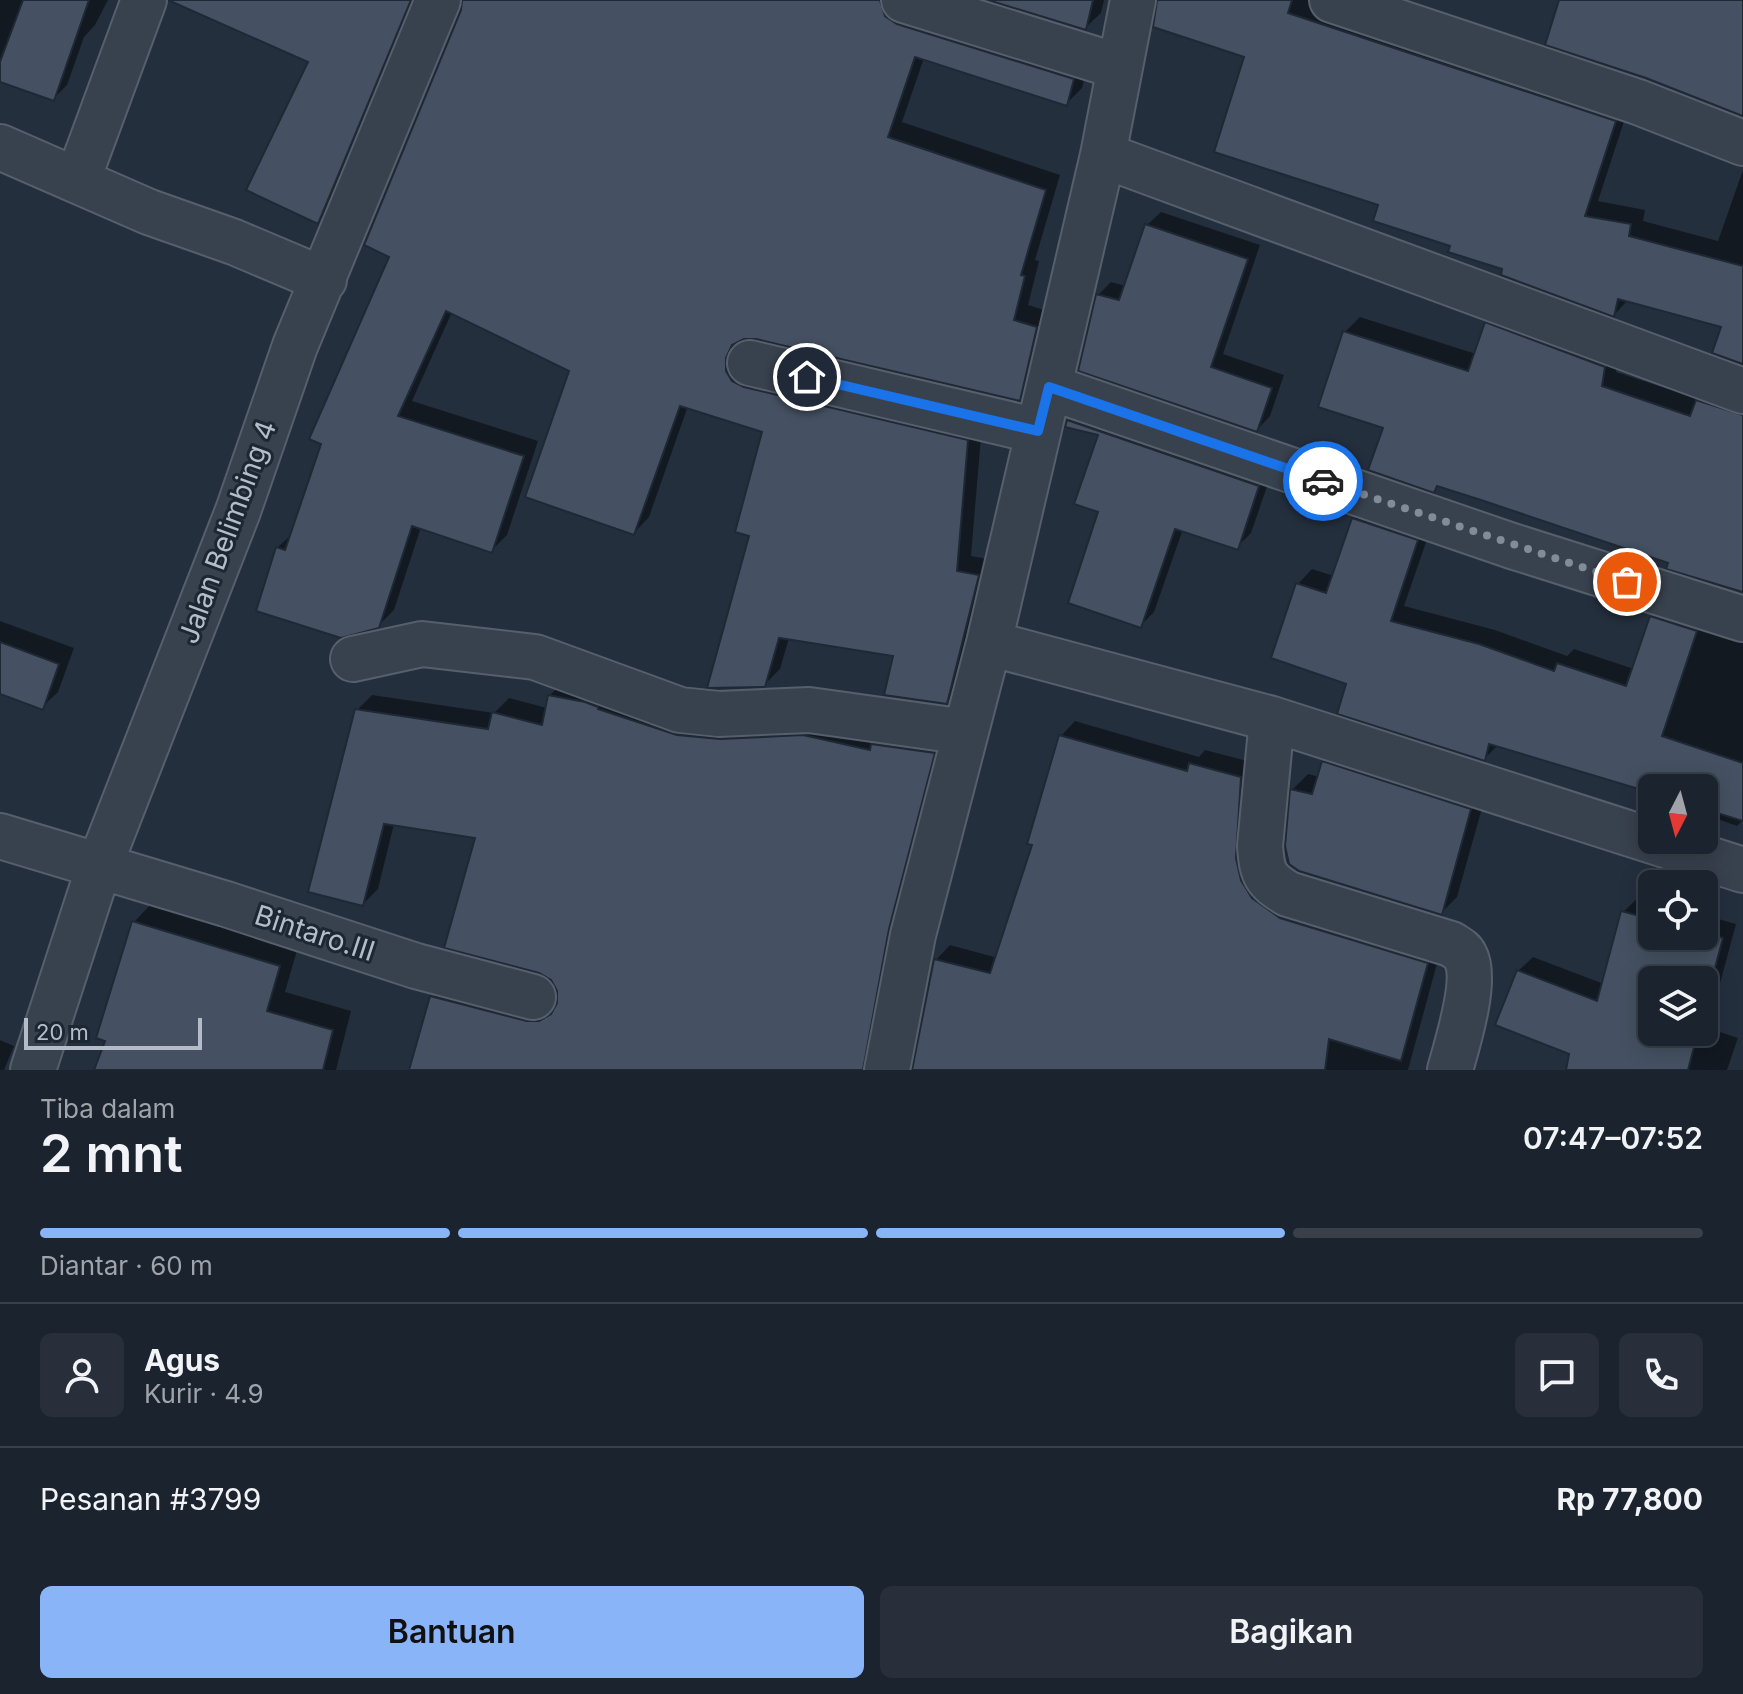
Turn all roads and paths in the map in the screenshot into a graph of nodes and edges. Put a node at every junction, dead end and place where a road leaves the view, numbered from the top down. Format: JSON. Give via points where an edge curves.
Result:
{"nodes":[{"id":1,"x":144,"y":0,"type":"edge"},
{"id":2,"x":438,"y":0,"type":"edge"},
{"id":3,"x":904,"y":0,"type":"edge"},
{"id":4,"x":1133,"y":0,"type":"edge"},
{"id":5,"x":1332,"y":0,"type":"edge"},
{"id":6,"x":1120,"y":67,"type":"junction"},
{"id":7,"x":1743,"y":143,"type":"edge"},
{"id":8,"x":0,"y":147,"type":"edge"},
{"id":9,"x":1103,"y":155,"type":"junction"},
{"id":10,"x":78,"y":179,"type":"junction"},
{"id":11,"x":324,"y":280,"type":"junction"},
{"id":12,"x":750,"y":363,"type":"dead end"},
{"id":13,"x":1049,"y":387,"type":"junction"},
{"id":14,"x":1743,"y":391,"type":"edge"},
{"id":15,"x":1038,"y":431,"type":"junction"},
{"id":16,"x":1743,"y":619,"type":"edge"},
{"id":17,"x":989,"y":643,"type":"junction"},
{"id":18,"x":353,"y":659,"type":"dead end"},
{"id":19,"x":1272,"y":719,"type":"junction"},
{"id":20,"x":966,"y":732,"type":"junction"},
{"id":21,"x":0,"y":836,"type":"edge"},
{"id":22,"x":99,"y":867,"type":"junction"},
{"id":23,"x":1743,"y":870,"type":"edge"},
{"id":24,"x":533,"y":997,"type":"dead end"},
{"id":25,"x":33,"y":1070,"type":"edge"},
{"id":26,"x":887,"y":1070,"type":"edge"},
{"id":27,"x":1450,"y":1070,"type":"edge"}],
"edges":[{"from":1,"to":10,"type":"street"},
{"from":2,"to":11,"type":"street","name":"Jalan Belimbing 4"},
{"from":3,"to":6,"type":"street"},
{"from":4,"to":6,"type":"street"},
{"from":5,"to":7,"type":"street","via":[[1638,102]]},
{"from":6,"to":9,"type":"street"},
{"from":8,"to":10,"type":"street"},
{"from":9,"to":13,"type":"street"},
{"from":9,"to":14,"type":"street"},
{"from":10,"to":11,"type":"street"},
{"from":11,"to":22,"type":"street","name":"Jalan Belimbing 4"},
{"from":12,"to":15,"type":"street"},
{"from":13,"to":15,"type":"street"},
{"from":13,"to":16,"type":"street","via":[[1512,546]]},
{"from":15,"to":17,"type":"street"},
{"from":17,"to":19,"type":"street"},
{"from":17,"to":20,"type":"street"},
{"from":18,"to":20,"type":"street","via":[[422,644],[535,657],[680,710],[809,710]]},
{"from":19,"to":23,"type":"street"},
{"from":19,"to":27,"type":"street","via":[[1260,846],[1268,882],[1288,894],[1464,952],[1469,966],[1466,1007]]},
{"from":20,"to":26,"type":"street","via":[[913,935]]},
{"from":21,"to":22,"type":"street","name":"Bintaro.III"},
{"from":22,"to":24,"type":"street","name":"Bintaro.III"},
{"from":22,"to":25,"type":"street","name":"Jalan Belimbing 4"}]}
